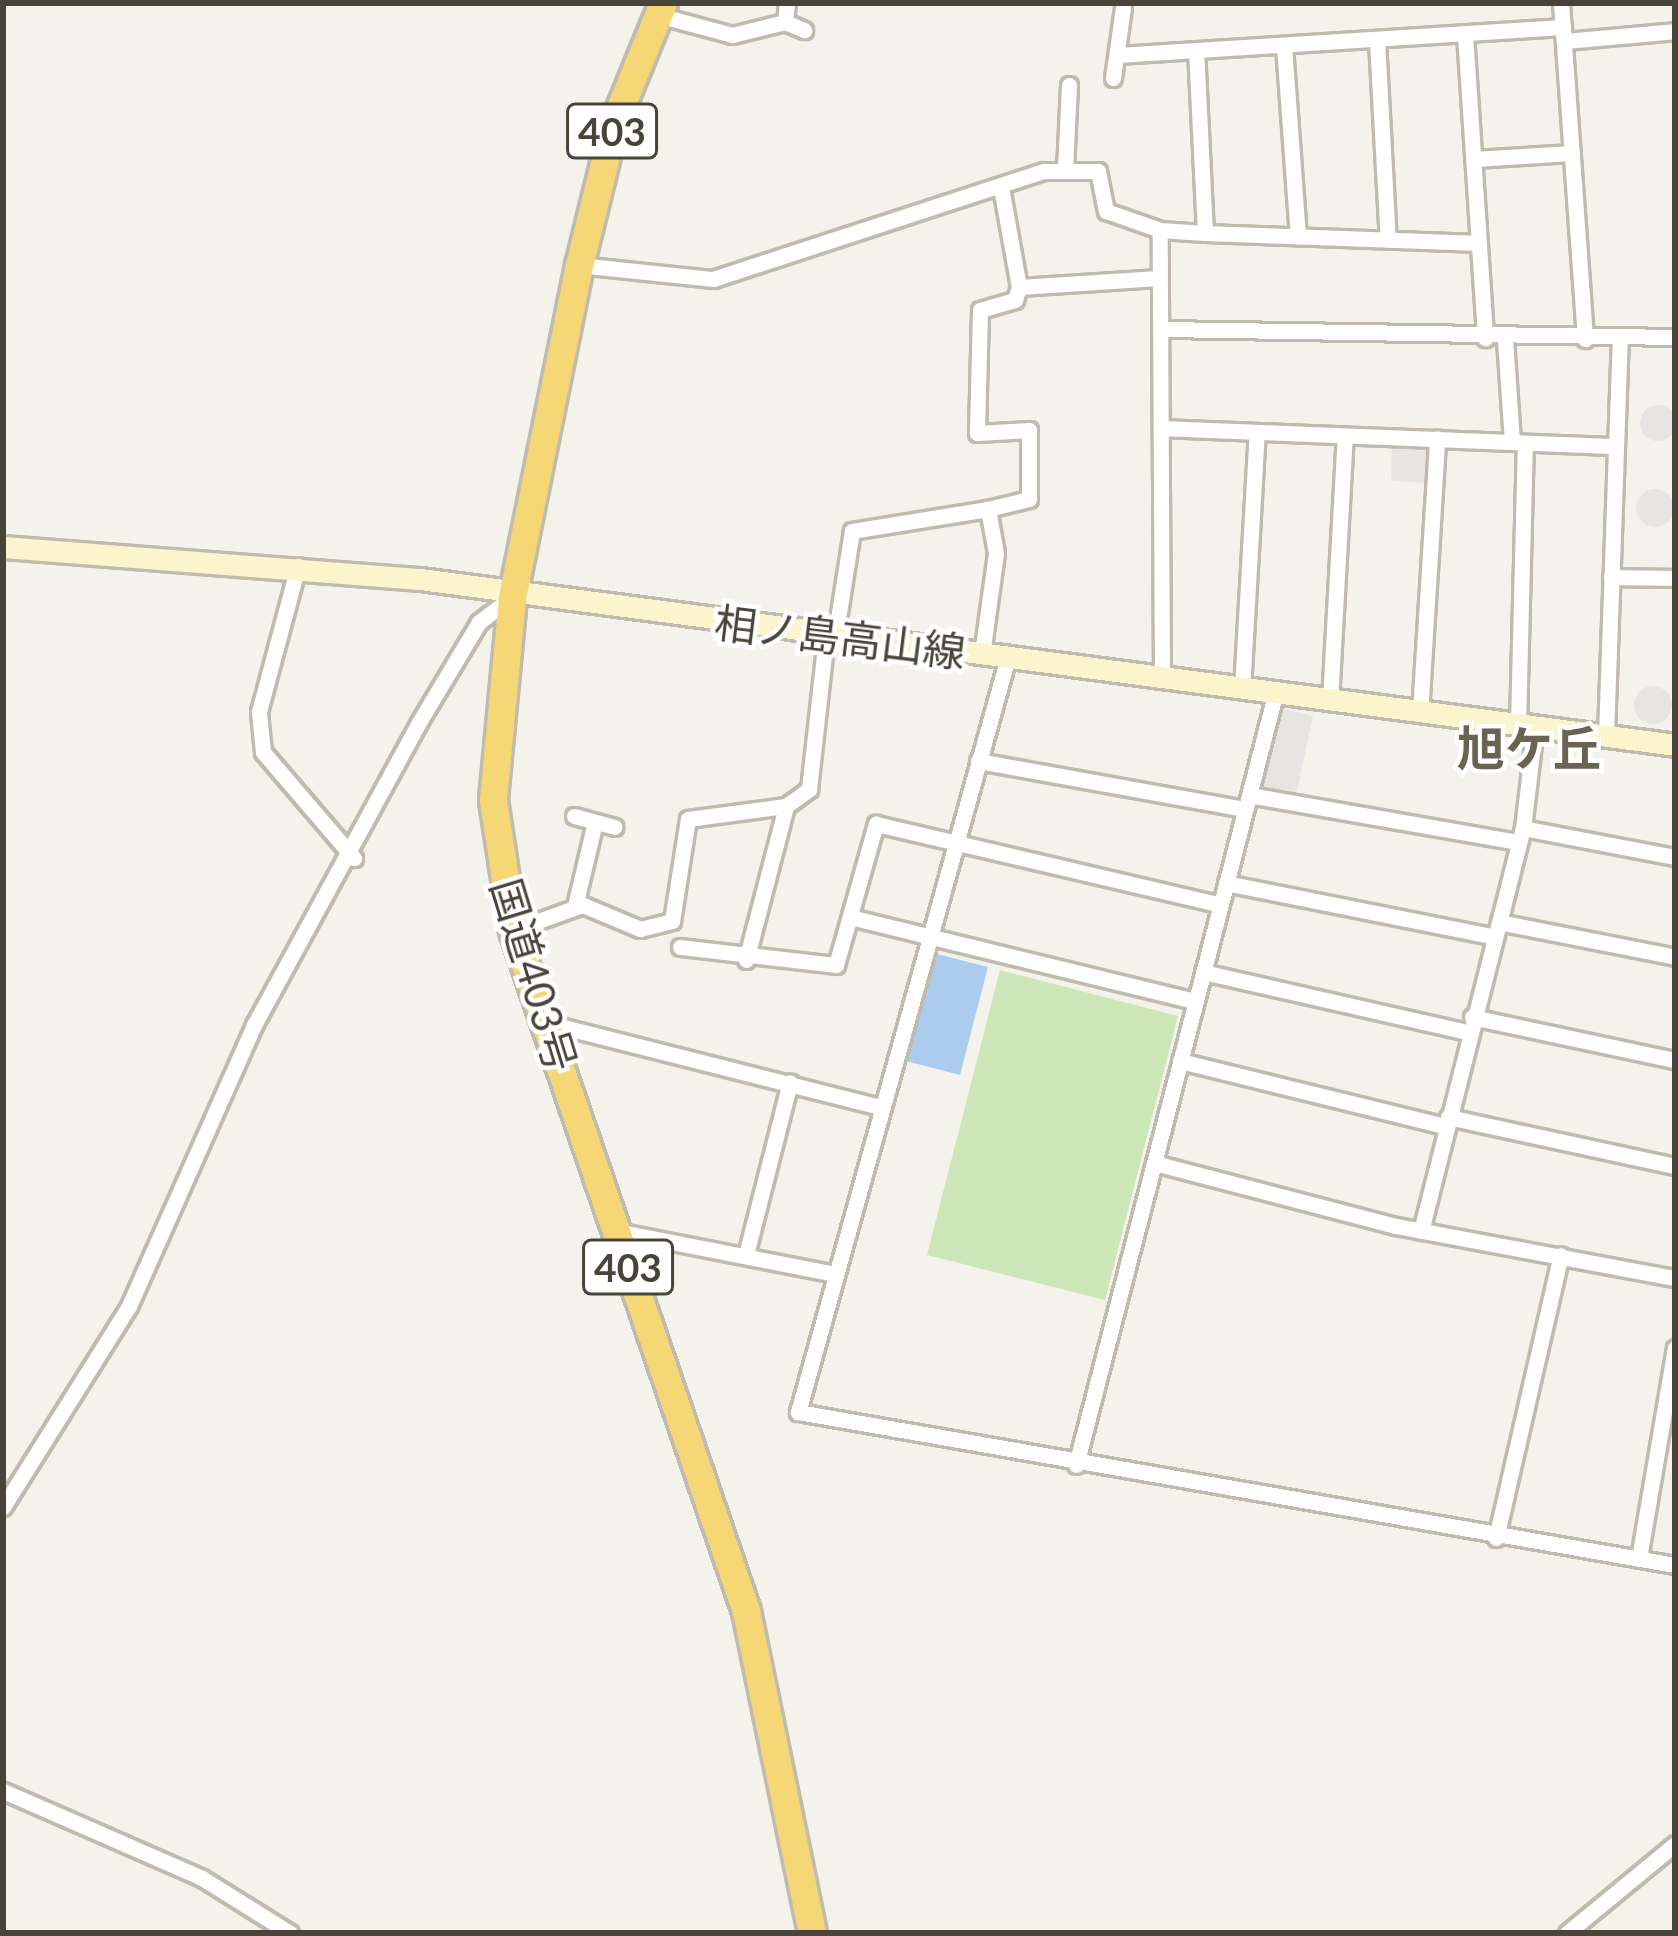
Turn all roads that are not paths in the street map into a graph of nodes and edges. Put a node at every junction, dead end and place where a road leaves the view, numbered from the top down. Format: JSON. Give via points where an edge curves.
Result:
{"nodes":[{"id":1,"x":787,"y":3,"type":"edge"},
{"id":2,"x":1561,"y":3,"type":"edge"},
{"id":3,"x":1124,"y":8,"type":"dead end"},
{"id":4,"x":661,"y":9,"type":"edge"},
{"id":5,"x":785,"y":22,"type":"junction"},
{"id":6,"x":804,"y":30,"type":"dead end"},
{"id":7,"x":1675,"y":32,"type":"edge"},
{"id":8,"x":1466,"y":34,"type":"junction"},
{"id":9,"x":1563,"y":34,"type":"junction"},
{"id":10,"x":1377,"y":40,"type":"junction"},
{"id":11,"x":1284,"y":46,"type":"junction"},
{"id":12,"x":1196,"y":52,"type":"junction"},
{"id":13,"x":1117,"y":55,"type":"junction"},
{"id":14,"x":1113,"y":78,"type":"dead end"},
{"id":15,"x":1069,"y":85,"type":"dead end"},
{"id":16,"x":1572,"y":153,"type":"junction"},
{"id":17,"x":1474,"y":159,"type":"junction"},
{"id":18,"x":1065,"y":170,"type":"junction"},
{"id":19,"x":1001,"y":188,"type":"junction"},
{"id":20,"x":1160,"y":230,"type":"junction"},
{"id":21,"x":1205,"y":233,"type":"junction"},
{"id":22,"x":1298,"y":236,"type":"junction"},
{"id":23,"x":1388,"y":240,"type":"junction"},
{"id":24,"x":1479,"y":243,"type":"junction"},
{"id":25,"x":579,"y":266,"type":"junction"},
{"id":26,"x":1159,"y":278,"type":"junction"},
{"id":27,"x":1018,"y":287,"type":"junction"},
{"id":28,"x":1161,"y":329,"type":"junction"},
{"id":29,"x":1675,"y":337,"type":"edge"},
{"id":30,"x":1486,"y":338,"type":"junction"},
{"id":31,"x":1620,"y":338,"type":"junction"},
{"id":32,"x":1505,"y":339,"type":"junction"},
{"id":33,"x":1585,"y":339,"type":"junction"},
{"id":34,"x":1161,"y":428,"type":"junction"},
{"id":35,"x":1257,"y":432,"type":"junction"},
{"id":36,"x":1345,"y":436,"type":"junction"},
{"id":37,"x":1438,"y":439,"type":"junction"},
{"id":38,"x":1518,"y":442,"type":"junction"},
{"id":39,"x":1616,"y":446,"type":"junction"},
{"id":40,"x":988,"y":508,"type":"junction"},
{"id":41,"x":3,"y":547,"type":"edge"},
{"id":42,"x":298,"y":566,"type":"junction"},
{"id":43,"x":1611,"y":578,"type":"junction"},
{"id":44,"x":1675,"y":578,"type":"edge"},
{"id":45,"x":512,"y":598,"type":"junction"},
{"id":46,"x":831,"y":637,"type":"junction"},
{"id":47,"x":982,"y":654,"type":"junction"},
{"id":48,"x":1008,"y":657,"type":"junction"},
{"id":49,"x":1162,"y":677,"type":"junction"},
{"id":50,"x":1242,"y":689,"type":"junction"},
{"id":51,"x":1275,"y":695,"type":"junction"},
{"id":52,"x":1330,"y":701,"type":"junction"},
{"id":53,"x":1420,"y":712,"type":"junction"},
{"id":54,"x":1527,"y":726,"type":"junction"},
{"id":55,"x":1606,"y":735,"type":"junction"},
{"id":56,"x":1675,"y":745,"type":"edge"},
{"id":57,"x":978,"y":760,"type":"junction"},
{"id":58,"x":1247,"y":802,"type":"junction"},
{"id":59,"x":786,"y":806,"type":"junction"},
{"id":60,"x":574,"y":816,"type":"dead end"},
{"id":61,"x":595,"y":822,"type":"junction"},
{"id":62,"x":615,"y":827,"type":"dead end"},
{"id":63,"x":1520,"y":835,"type":"junction"},
{"id":64,"x":953,"y":845,"type":"junction"},
{"id":65,"x":1675,"y":857,"type":"edge"},
{"id":66,"x":354,"y":858,"type":"junction"},
{"id":67,"x":1226,"y":883,"type":"junction"},
{"id":68,"x":1220,"y":904,"type":"junction"},
{"id":69,"x":574,"y":906,"type":"junction"},
{"id":70,"x":850,"y":917,"type":"junction"},
{"id":71,"x":1496,"y":929,"type":"junction"},
{"id":72,"x":513,"y":930,"type":"junction"},
{"id":73,"x":930,"y":940,"type":"junction"},
{"id":74,"x":680,"y":947,"type":"dead end"},
{"id":75,"x":1675,"y":957,"type":"edge"},
{"id":76,"x":746,"y":960,"type":"junction"},
{"id":77,"x":1203,"y":973,"type":"junction"},
{"id":78,"x":1195,"y":1001,"type":"junction"},
{"id":79,"x":548,"y":1023,"type":"junction"},
{"id":80,"x":1470,"y":1024,"type":"junction"},
{"id":81,"x":1675,"y":1060,"type":"edge"},
{"id":82,"x":1180,"y":1061,"type":"junction"},
{"id":83,"x":790,"y":1082,"type":"junction"},
{"id":84,"x":880,"y":1107,"type":"junction"},
{"id":85,"x":1446,"y":1121,"type":"junction"},
{"id":86,"x":1154,"y":1163,"type":"junction"},
{"id":87,"x":1675,"y":1166,"type":"edge"},
{"id":88,"x":616,"y":1231,"type":"junction"},
{"id":89,"x":1421,"y":1231,"type":"junction"},
{"id":90,"x":747,"y":1251,"type":"junction"},
{"id":91,"x":1562,"y":1255,"type":"junction"},
{"id":92,"x":835,"y":1274,"type":"junction"},
{"id":93,"x":1675,"y":1278,"type":"edge"},
{"id":94,"x":1675,"y":1348,"type":"edge"},
{"id":95,"x":1076,"y":1465,"type":"junction"},
{"id":96,"x":3,"y":1507,"type":"edge"},
{"id":97,"x":1496,"y":1538,"type":"junction"},
{"id":98,"x":1639,"y":1558,"type":"junction"},
{"id":99,"x":1675,"y":1565,"type":"edge"},
{"id":100,"x":3,"y":1791,"type":"edge"},
{"id":101,"x":1675,"y":1844,"type":"edge"},
{"id":102,"x":290,"y":1933,"type":"edge"},
{"id":103,"x":812,"y":1933,"type":"edge"},
{"id":104,"x":1567,"y":1933,"type":"edge"}],
"edges":[{"from":1,"to":5,"type":"street"},
{"from":2,"to":9,"type":"street"},
{"from":3,"to":13,"type":"street"},
{"from":4,"to":5,"type":"street","via":[[732,35]]},
{"from":4,"to":25,"type":"highway","name":"国道403号","number":"403","via":[[614,123]]},
{"from":5,"to":6,"type":"street"},
{"from":7,"to":9,"type":"street"},
{"from":8,"to":9,"type":"street"},
{"from":8,"to":10,"type":"street"},
{"from":8,"to":17,"type":"street"},
{"from":9,"to":16,"type":"street"},
{"from":10,"to":11,"type":"street"},
{"from":10,"to":23,"type":"street"},
{"from":11,"to":12,"type":"street"},
{"from":11,"to":22,"type":"street"},
{"from":12,"to":13,"type":"street"},
{"from":12,"to":21,"type":"street"},
{"from":13,"to":14,"type":"street"},
{"from":15,"to":18,"type":"street"},
{"from":16,"to":17,"type":"street"},
{"from":16,"to":33,"type":"street"},
{"from":17,"to":24,"type":"street"},
{"from":18,"to":19,"type":"street"},
{"from":18,"to":20,"type":"street","via":[[1098,171],[1106,212]]},
{"from":19,"to":25,"type":"street","via":[[713,280]]},
{"from":19,"to":27,"type":"street"},
{"from":20,"to":21,"type":"street"},
{"from":20,"to":26,"type":"street"},
{"from":21,"to":22,"type":"street"},
{"from":22,"to":23,"type":"street"},
{"from":23,"to":24,"type":"street"},
{"from":24,"to":30,"type":"street"},
{"from":25,"to":45,"type":"highway","name":"国道403号","number":"403"},
{"from":26,"to":27,"type":"street"},
{"from":26,"to":28,"type":"street"},
{"from":27,"to":40,"type":"street","via":[[1015,301],[980,310],[977,433],[1029,430],[1038,499]]},
{"from":28,"to":30,"type":"street"},
{"from":28,"to":34,"type":"street"},
{"from":29,"to":31,"type":"street"},
{"from":30,"to":32,"type":"street"},
{"from":31,"to":33,"type":"street"},
{"from":31,"to":39,"type":"street"},
{"from":32,"to":33,"type":"street"},
{"from":32,"to":38,"type":"street"},
{"from":34,"to":35,"type":"street"},
{"from":34,"to":49,"type":"street"},
{"from":35,"to":36,"type":"street"},
{"from":35,"to":50,"type":"street"},
{"from":36,"to":37,"type":"street"},
{"from":36,"to":52,"type":"street"},
{"from":37,"to":38,"type":"street"},
{"from":37,"to":53,"type":"street"},
{"from":38,"to":39,"type":"street"},
{"from":38,"to":54,"type":"street"},
{"from":39,"to":43,"type":"street"},
{"from":40,"to":46,"type":"street","via":[[852,531]]},
{"from":40,"to":47,"type":"street","via":[[996,553]]},
{"from":41,"to":42,"type":"main road","name":"相ノ島高山線"},
{"from":42,"to":45,"type":"main road","name":"相ノ島高山線"},
{"from":42,"to":66,"type":"street","via":[[259,712],[263,752]]},
{"from":43,"to":44,"type":"street"},
{"from":43,"to":55,"type":"street"},
{"from":45,"to":46,"type":"main road","name":"相ノ島高山線"},
{"from":45,"to":66,"type":"street","via":[[478,622]]},
{"from":45,"to":72,"type":"highway","name":"国道403号","number":"403","via":[[493,800]]},
{"from":46,"to":47,"type":"main road","name":"相ノ島高山線"},
{"from":46,"to":59,"type":"street","via":[[809,789]]},
{"from":47,"to":48,"type":"main road","name":"相ノ島高山線"},
{"from":48,"to":49,"type":"main road","name":"相ノ島高山線"},
{"from":48,"to":57,"type":"street"},
{"from":49,"to":50,"type":"main road","name":"相ノ島高山線"},
{"from":50,"to":51,"type":"main road","name":"相ノ島高山線"},
{"from":51,"to":52,"type":"main road","name":"相ノ島高山線"},
{"from":51,"to":58,"type":"street"},
{"from":52,"to":53,"type":"main road","name":"相ノ島高山線"},
{"from":53,"to":54,"type":"main road","name":"相ノ島高山線"},
{"from":54,"to":55,"type":"main road","name":"相ノ島高山線"},
{"from":54,"to":63,"type":"street"},
{"from":55,"to":56,"type":"main road","name":"相ノ島高山線"},
{"from":57,"to":58,"type":"street"},
{"from":57,"to":64,"type":"street"},
{"from":58,"to":63,"type":"street"},
{"from":58,"to":67,"type":"street"},
{"from":59,"to":69,"type":"street","via":[[688,819],[679,903],[658,929]]},
{"from":59,"to":76,"type":"street"},
{"from":60,"to":61,"type":"street"},
{"from":61,"to":62,"type":"street"},
{"from":61,"to":69,"type":"street"},
{"from":63,"to":65,"type":"street"},
{"from":63,"to":71,"type":"street"},
{"from":64,"to":68,"type":"street"},
{"from":64,"to":70,"type":"street","via":[[876,824]]},
{"from":64,"to":73,"type":"street"},
{"from":66,"to":96,"type":"street","via":[[254,1025],[129,1306]]},
{"from":67,"to":68,"type":"street"},
{"from":67,"to":71,"type":"street"},
{"from":68,"to":77,"type":"street"},
{"from":69,"to":72,"type":"street"},
{"from":70,"to":73,"type":"street"},
{"from":70,"to":76,"type":"street","via":[[836,965]]},
{"from":71,"to":75,"type":"street"},
{"from":71,"to":80,"type":"street"},
{"from":72,"to":79,"type":"highway","name":"国道403号","number":"403"},
{"from":73,"to":78,"type":"street"},
{"from":73,"to":84,"type":"street"},
{"from":74,"to":76,"type":"street"},
{"from":77,"to":78,"type":"street"},
{"from":77,"to":80,"type":"street"},
{"from":78,"to":82,"type":"street"},
{"from":79,"to":83,"type":"street"},
{"from":79,"to":88,"type":"highway","name":"国道403号","number":"403"},
{"from":80,"to":81,"type":"street"},
{"from":80,"to":85,"type":"street"},
{"from":82,"to":85,"type":"street"},
{"from":82,"to":86,"type":"street"},
{"from":83,"to":84,"type":"street"},
{"from":83,"to":90,"type":"street"},
{"from":84,"to":92,"type":"street"},
{"from":85,"to":87,"type":"street"},
{"from":85,"to":89,"type":"street"},
{"from":86,"to":89,"type":"street"},
{"from":86,"to":95,"type":"street"},
{"from":88,"to":90,"type":"street"},
{"from":88,"to":103,"type":"highway","name":"国道403号","number":"403","via":[[746,1611]]},
{"from":89,"to":91,"type":"street"},
{"from":90,"to":92,"type":"street"},
{"from":91,"to":93,"type":"street"},
{"from":91,"to":97,"type":"street"},
{"from":92,"to":95,"type":"street","via":[[798,1412]]},
{"from":94,"to":98,"type":"street"},
{"from":95,"to":97,"type":"street"},
{"from":97,"to":98,"type":"street"},
{"from":98,"to":99,"type":"street"},
{"from":100,"to":102,"type":"street","via":[[202,1878]]},
{"from":101,"to":104,"type":"street"}]}
